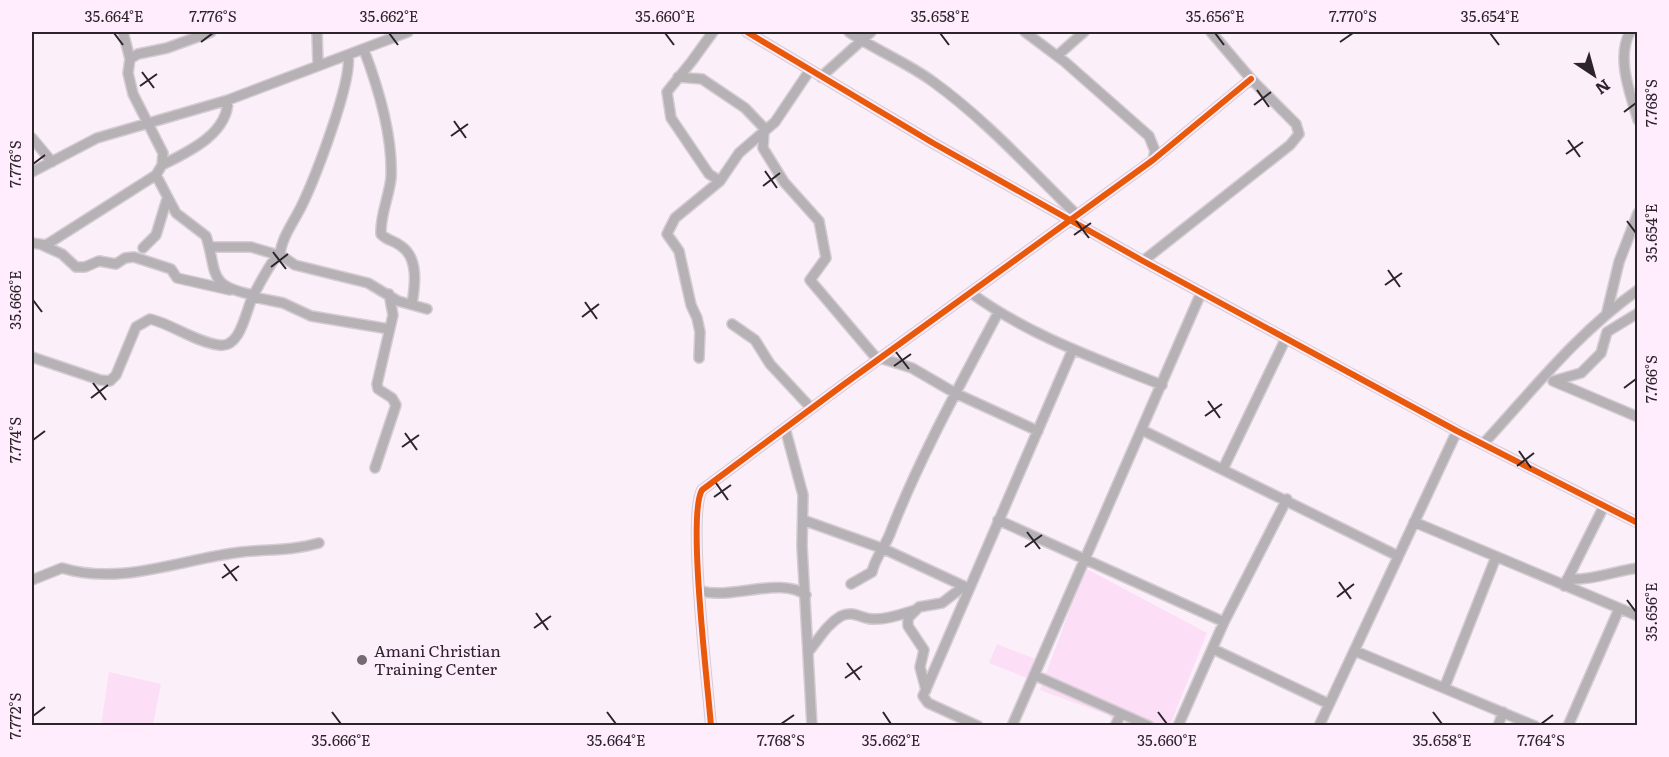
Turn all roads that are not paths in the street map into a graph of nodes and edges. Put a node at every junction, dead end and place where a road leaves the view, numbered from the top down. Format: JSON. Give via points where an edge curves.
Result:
{"nodes":[{"id":1,"x":123,"y":32,"type":"edge"},
{"id":2,"x":211,"y":32,"type":"edge"},
{"id":3,"x":317,"y":32,"type":"edge"},
{"id":4,"x":408,"y":32,"type":"edge"},
{"id":5,"x":713,"y":32,"type":"edge"},
{"id":6,"x":747,"y":32,"type":"edge"},
{"id":7,"x":849,"y":32,"type":"edge"},
{"id":8,"x":871,"y":32,"type":"edge"},
{"id":9,"x":1025,"y":32,"type":"edge"},
{"id":10,"x":1084,"y":32,"type":"edge"},
{"id":11,"x":1213,"y":32,"type":"edge"},
{"id":12,"x":1223,"y":32,"type":"edge"},
{"id":13,"x":1630,"y":32,"type":"edge"},
{"id":14,"x":861,"y":40,"type":"junction"},
{"id":15,"x":1221,"y":43,"type":"junction"},
{"id":16,"x":364,"y":50,"type":"junction"},
{"id":17,"x":348,"y":55,"type":"junction"},
{"id":18,"x":1058,"y":55,"type":"junction"},
{"id":19,"x":130,"y":59,"type":"junction"},
{"id":20,"x":318,"y":64,"type":"junction"},
{"id":21,"x":810,"y":70,"type":"junction"},
{"id":22,"x":678,"y":77,"type":"junction"},
{"id":23,"x":821,"y":77,"type":"junction"},
{"id":24,"x":1251,"y":79,"type":"junction"},
{"id":25,"x":228,"y":100,"type":"junction"},
{"id":26,"x":1638,"y":120,"type":"edge"},
{"id":27,"x":148,"y":124,"type":"junction"},
{"id":28,"x":765,"y":131,"type":"junction"},
{"id":29,"x":32,"y":138,"type":"edge"},
{"id":30,"x":1154,"y":160,"type":"junction"},
{"id":31,"x":52,"y":162,"type":"junction"},
{"id":32,"x":162,"y":165,"type":"junction"},
{"id":33,"x":32,"y":172,"type":"edge"},
{"id":34,"x":156,"y":175,"type":"junction"},
{"id":35,"x":720,"y":181,"type":"junction"},
{"id":36,"x":167,"y":199,"type":"junction"},
{"id":37,"x":1638,"y":213,"type":"edge"},
{"id":38,"x":1074,"y":218,"type":"junction"},
{"id":39,"x":32,"y":243,"type":"edge"},
{"id":40,"x":42,"y":245,"type":"junction"},
{"id":41,"x":209,"y":247,"type":"junction"},
{"id":42,"x":143,"y":248,"type":"dead end"},
{"id":43,"x":279,"y":253,"type":"junction"},
{"id":44,"x":1143,"y":261,"type":"junction"},
{"id":45,"x":230,"y":290,"type":"junction"},
{"id":46,"x":1638,"y":290,"type":"edge"},
{"id":47,"x":971,"y":293,"type":"junction"},
{"id":48,"x":1201,"y":293,"type":"junction"},
{"id":49,"x":389,"y":294,"type":"junction"},
{"id":50,"x":253,"y":296,"type":"junction"},
{"id":51,"x":412,"y":304,"type":"junction"},
{"id":52,"x":426,"y":309,"type":"dead end"},
{"id":53,"x":1607,"y":312,"type":"junction"},
{"id":54,"x":998,"y":313,"type":"junction"},
{"id":55,"x":1638,"y":313,"type":"edge"},
{"id":56,"x":732,"y":324,"type":"dead end"},
{"id":57,"x":389,"y":329,"type":"junction"},
{"id":58,"x":1286,"y":338,"type":"junction"},
{"id":59,"x":1073,"y":349,"type":"junction"},
{"id":60,"x":32,"y":357,"type":"edge"},
{"id":61,"x":699,"y":358,"type":"dead end"},
{"id":62,"x":879,"y":359,"type":"junction"},
{"id":63,"x":1543,"y":376,"type":"junction"},
{"id":64,"x":1553,"y":381,"type":"junction"},
{"id":65,"x":1162,"y":385,"type":"junction"},
{"id":66,"x":955,"y":393,"type":"junction"},
{"id":67,"x":811,"y":408,"type":"junction"},
{"id":68,"x":1637,"y":416,"type":"edge"},
{"id":69,"x":785,"y":428,"type":"junction"},
{"id":70,"x":1038,"y":430,"type":"junction"},
{"id":71,"x":1142,"y":430,"type":"junction"},
{"id":72,"x":1457,"y":431,"type":"junction"},
{"id":73,"x":1483,"y":444,"type":"junction"},
{"id":74,"x":375,"y":468,"type":"dead end"},
{"id":75,"x":1224,"y":469,"type":"junction"},
{"id":76,"x":1287,"y":499,"type":"junction"},
{"id":77,"x":1604,"y":506,"type":"junction"},
{"id":78,"x":803,"y":520,"type":"junction"},
{"id":79,"x":998,"y":520,"type":"junction"},
{"id":80,"x":1414,"y":522,"type":"junction"},
{"id":81,"x":1638,"y":523,"type":"edge"},
{"id":82,"x":319,"y":543,"type":"dead end"},
{"id":83,"x":884,"y":549,"type":"junction"},
{"id":84,"x":1398,"y":556,"type":"junction"},
{"id":85,"x":1496,"y":556,"type":"junction"},
{"id":86,"x":1086,"y":559,"type":"junction"},
{"id":87,"x":1638,"y":568,"type":"edge"},
{"id":88,"x":32,"y":580,"type":"edge"},
{"id":89,"x":1566,"y":583,"type":"junction"},
{"id":90,"x":851,"y":584,"type":"dead end"},
{"id":91,"x":966,"y":587,"type":"junction"},
{"id":92,"x":701,"y":591,"type":"junction"},
{"id":93,"x":806,"y":595,"type":"junction"},
{"id":94,"x":1619,"y":609,"type":"junction"},
{"id":95,"x":915,"y":610,"type":"junction"},
{"id":96,"x":1638,"y":616,"type":"edge"},
{"id":97,"x":1224,"y":622,"type":"junction"},
{"id":98,"x":1213,"y":649,"type":"junction"},
{"id":99,"x":809,"y":651,"type":"junction"},
{"id":100,"x":1354,"y":651,"type":"junction"},
{"id":101,"x":1034,"y":675,"type":"junction"},
{"id":102,"x":1445,"y":686,"type":"junction"},
{"id":103,"x":926,"y":690,"type":"junction"},
{"id":104,"x":1329,"y":704,"type":"junction"},
{"id":105,"x":1503,"y":712,"type":"junction"},
{"id":106,"x":1121,"y":714,"type":"junction"},
{"id":107,"x":711,"y":726,"type":"edge"},
{"id":108,"x":812,"y":726,"type":"edge"},
{"id":109,"x":978,"y":726,"type":"edge"},
{"id":110,"x":1012,"y":726,"type":"edge"},
{"id":111,"x":1115,"y":726,"type":"edge"},
{"id":112,"x":1149,"y":726,"type":"edge"},
{"id":113,"x":1178,"y":726,"type":"edge"},
{"id":114,"x":1319,"y":726,"type":"edge"},
{"id":115,"x":1498,"y":726,"type":"edge"},
{"id":116,"x":1535,"y":726,"type":"edge"},
{"id":117,"x":1568,"y":726,"type":"edge"}],
"edges":[{"from":1,"to":19,"type":"street"},
{"from":2,"to":19,"type":"street"},
{"from":3,"to":20,"type":"street"},
{"from":4,"to":16,"type":"street"},
{"from":5,"to":22,"type":"street"},
{"from":6,"to":21,"type":"street"},
{"from":7,"to":14,"type":"street"},
{"from":8,"to":14,"type":"street"},
{"from":9,"to":18,"type":"street"},
{"from":10,"to":18,"type":"street"},
{"from":11,"to":12,"type":"street"},
{"from":11,"to":15,"type":"street"},
{"from":12,"to":15,"type":"street"},
{"from":13,"to":26,"type":"street","via":[[1624,56]]},
{"from":14,"to":23,"type":"street"},
{"from":14,"to":38,"type":"street","via":[[950,94]]},
{"from":15,"to":24,"type":"street"},
{"from":16,"to":17,"type":"street"},
{"from":16,"to":51,"type":"street","via":[[374,75],[388,138],[391,175],[381,234],[403,247],[411,260],[415,281]]},
{"from":17,"to":20,"type":"street"},
{"from":17,"to":43,"type":"street","via":[[349,77],[308,193]]},
{"from":18,"to":30,"type":"street","via":[[1149,136]]},
{"from":19,"to":27,"type":"street","via":[[129,81]]},
{"from":20,"to":25,"type":"street"},
{"from":21,"to":23,"type":"street"},
{"from":21,"to":28,"type":"street"},
{"from":22,"to":28,"type":"street","via":[[702,79],[745,108]]},
{"from":22,"to":35,"type":"street","via":[[667,92],[669,114],[704,168]]},
{"from":23,"to":38,"type":"street"},
{"from":24,"to":30,"type":"street"},
{"from":24,"to":44,"type":"street","via":[[1296,124],[1297,138]]},
{"from":25,"to":27,"type":"street"},
{"from":25,"to":32,"type":"street","via":[[224,120],[208,137]]},
{"from":27,"to":31,"type":"street","via":[[97,138]]},
{"from":27,"to":32,"type":"street","via":[[163,153]]},
{"from":28,"to":35,"type":"street","via":[[739,153]]},
{"from":28,"to":62,"type":"street","via":[[764,148],[784,182],[821,224],[826,258],[810,280]]},
{"from":29,"to":31,"type":"street"},
{"from":30,"to":38,"type":"street"},
{"from":31,"to":33,"type":"street"},
{"from":32,"to":34,"type":"street"},
{"from":34,"to":36,"type":"street"},
{"from":34,"to":40,"type":"street"},
{"from":35,"to":61,"type":"street","via":[[675,218],[667,234],[679,251],[697,318]]},
{"from":36,"to":41,"type":"street","via":[[180,217],[205,234]]},
{"from":36,"to":42,"type":"street","via":[[156,235]]},
{"from":37,"to":53,"type":"street","via":[[1619,262]]},
{"from":38,"to":44,"type":"street"},
{"from":38,"to":47,"type":"street"},
{"from":39,"to":40,"type":"street"},
{"from":40,"to":45,"type":"street","via":[[62,254],[76,267],[99,261],[116,264],[134,257],[171,269],[177,278]]},
{"from":41,"to":43,"type":"street","via":[[251,247]]},
{"from":41,"to":45,"type":"street","via":[[213,273]]},
{"from":43,"to":49,"type":"street","via":[[290,263],[351,277]]},
{"from":43,"to":50,"type":"street"},
{"from":44,"to":48,"type":"street"},
{"from":45,"to":50,"type":"street"},
{"from":46,"to":53,"type":"street"},
{"from":47,"to":54,"type":"street"},
{"from":47,"to":62,"type":"street"},
{"from":48,"to":58,"type":"street"},
{"from":48,"to":65,"type":"street"},
{"from":49,"to":51,"type":"street"},
{"from":49,"to":57,"type":"street","via":[[393,306]]},
{"from":50,"to":57,"type":"street","via":[[283,303],[311,316]]},
{"from":50,"to":60,"type":"street","via":[[238,333],[223,345],[179,333],[154,320],[140,322],[110,381]]},
{"from":51,"to":52,"type":"street"},
{"from":53,"to":63,"type":"street"},
{"from":54,"to":59,"type":"street"},
{"from":54,"to":66,"type":"street"},
{"from":55,"to":64,"type":"street","via":[[1607,332],[1601,353],[1581,373]]},
{"from":56,"to":67,"type":"street","via":[[755,340],[770,364]]},
{"from":57,"to":74,"type":"street","via":[[377,388],[396,405]]},
{"from":58,"to":72,"type":"street"},
{"from":58,"to":75,"type":"street"},
{"from":59,"to":65,"type":"street"},
{"from":59,"to":70,"type":"street"},
{"from":62,"to":66,"type":"street","via":[[912,368]]},
{"from":62,"to":67,"type":"street"},
{"from":63,"to":64,"type":"street"},
{"from":63,"to":73,"type":"street"},
{"from":64,"to":68,"type":"street"},
{"from":65,"to":71,"type":"street"},
{"from":66,"to":70,"type":"street"},
{"from":66,"to":83,"type":"street","via":[[914,475]]},
{"from":67,"to":69,"type":"street"},
{"from":69,"to":78,"type":"street","via":[[801,483]]},
{"from":69,"to":92,"type":"street","via":[[710,482],[697,500]]},
{"from":70,"to":79,"type":"street"},
{"from":71,"to":75,"type":"street"},
{"from":71,"to":86,"type":"street"},
{"from":72,"to":73,"type":"street"},
{"from":72,"to":80,"type":"street"},
{"from":73,"to":77,"type":"street"},
{"from":75,"to":76,"type":"street"},
{"from":76,"to":84,"type":"street"},
{"from":76,"to":97,"type":"street"},
{"from":77,"to":81,"type":"street"},
{"from":77,"to":89,"type":"street"},
{"from":78,"to":83,"type":"street"},
{"from":78,"to":93,"type":"street"},
{"from":79,"to":86,"type":"street"},
{"from":79,"to":91,"type":"street"},
{"from":80,"to":84,"type":"street"},
{"from":80,"to":85,"type":"street"},
{"from":82,"to":88,"type":"street","via":[[285,551],[240,552],[147,571],[79,574],[62,568]]},
{"from":83,"to":90,"type":"street","via":[[873,562],[872,572]]},
{"from":83,"to":91,"type":"street"},
{"from":84,"to":100,"type":"street"},
{"from":85,"to":89,"type":"street"},
{"from":85,"to":102,"type":"street"},
{"from":86,"to":97,"type":"street"},
{"from":86,"to":101,"type":"street"},
{"from":87,"to":89,"type":"street"},
{"from":89,"to":94,"type":"street"},
{"from":91,"to":95,"type":"street","via":[[942,603]]},
{"from":91,"to":103,"type":"street"},
{"from":92,"to":93,"type":"street","via":[[715,594],[793,588]]},
{"from":92,"to":107,"type":"street"},
{"from":93,"to":99,"type":"street"},
{"from":94,"to":96,"type":"street"},
{"from":94,"to":117,"type":"street"},
{"from":95,"to":99,"type":"street","via":[[882,619],[842,616],[827,627]]},
{"from":95,"to":103,"type":"street","via":[[907,622],[924,650],[920,667]]},
{"from":97,"to":98,"type":"street"},
{"from":98,"to":104,"type":"street"},
{"from":98,"to":113,"type":"street"},
{"from":99,"to":108,"type":"street"},
{"from":100,"to":102,"type":"street"},
{"from":100,"to":104,"type":"street"},
{"from":101,"to":106,"type":"street"},
{"from":101,"to":110,"type":"street"},
{"from":102,"to":105,"type":"street"},
{"from":103,"to":109,"type":"street","via":[[923,698],[928,703]]},
{"from":104,"to":114,"type":"street"},
{"from":105,"to":115,"type":"street"},
{"from":105,"to":116,"type":"street"},
{"from":106,"to":111,"type":"street"},
{"from":106,"to":112,"type":"street"}]}
